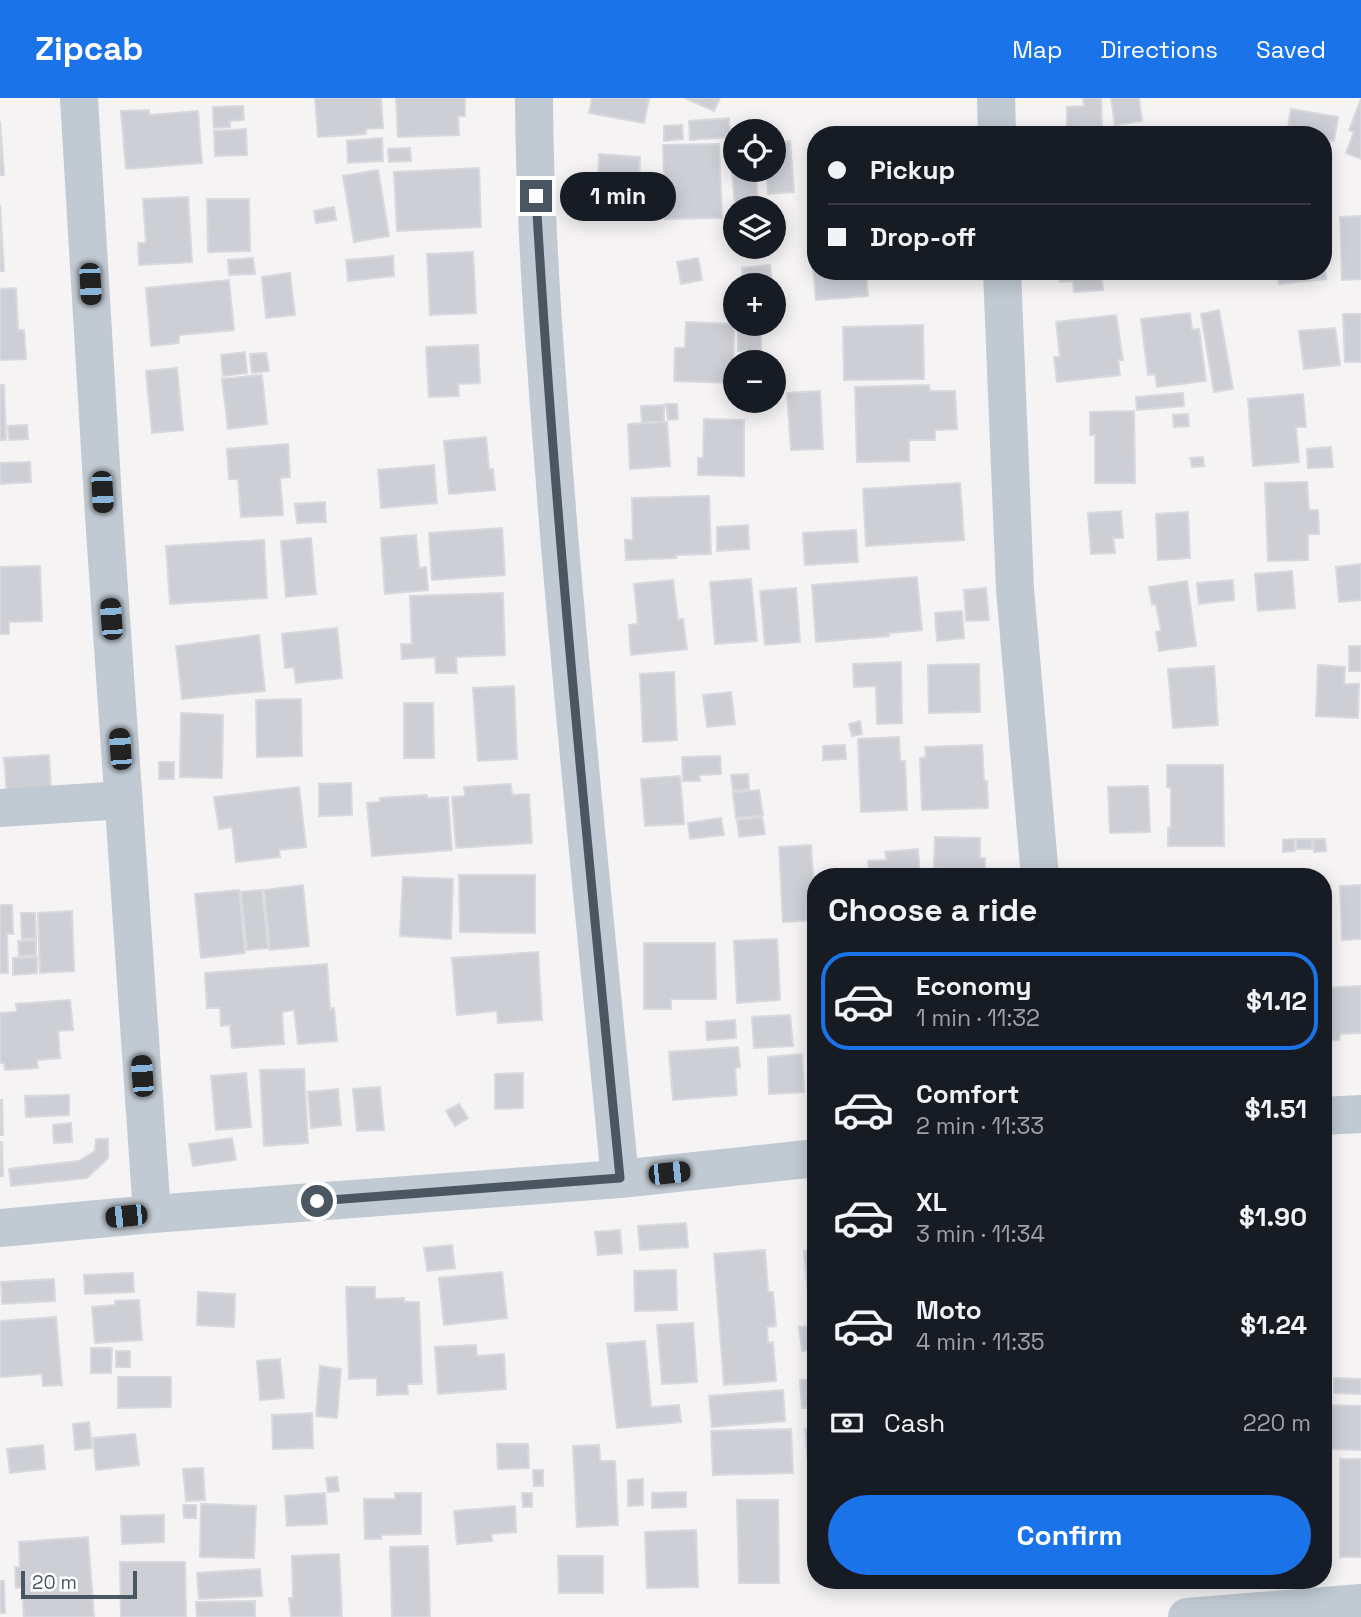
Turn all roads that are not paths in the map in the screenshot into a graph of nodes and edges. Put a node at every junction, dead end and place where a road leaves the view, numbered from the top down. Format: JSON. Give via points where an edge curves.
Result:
{"nodes":[{"id":1,"x":79,"y":98,"type":"edge"},
{"id":2,"x":534,"y":98,"type":"edge"},
{"id":3,"x":996,"y":98,"type":"edge"},
{"id":4,"x":997,"y":126,"type":"edge"},
{"id":5,"x":1002,"y":280,"type":"edge"},
{"id":6,"x":123,"y":800,"type":"junction"},
{"id":7,"x":0,"y":808,"type":"edge"},
{"id":8,"x":1039,"y":868,"type":"edge"},
{"id":9,"x":1361,"y":1114,"type":"edge"},
{"id":10,"x":1332,"y":1116,"type":"edge"},
{"id":11,"x":807,"y":1159,"type":"edge"},
{"id":12,"x":620,"y":1178,"type":"junction"},
{"id":13,"x":152,"y":1214,"type":"junction"},
{"id":14,"x":0,"y":1228,"type":"edge"},
{"id":15,"x":1361,"y":1603,"type":"edge"},
{"id":16,"x":1187,"y":1617,"type":"edge"}],
"edges":[{"from":1,"to":6,"type":"street"},
{"from":2,"to":12,"type":"street","via":[[546,371]]},
{"from":3,"to":4,"type":"street"},
{"from":5,"to":8,"type":"street","via":[[1015,589]]},
{"from":6,"to":7,"type":"street"},
{"from":6,"to":13,"type":"street"},
{"from":9,"to":10,"type":"street"},
{"from":11,"to":12,"type":"street"},
{"from":12,"to":13,"type":"street"},
{"from":13,"to":14,"type":"street"},
{"from":15,"to":16,"type":"street"}]}
